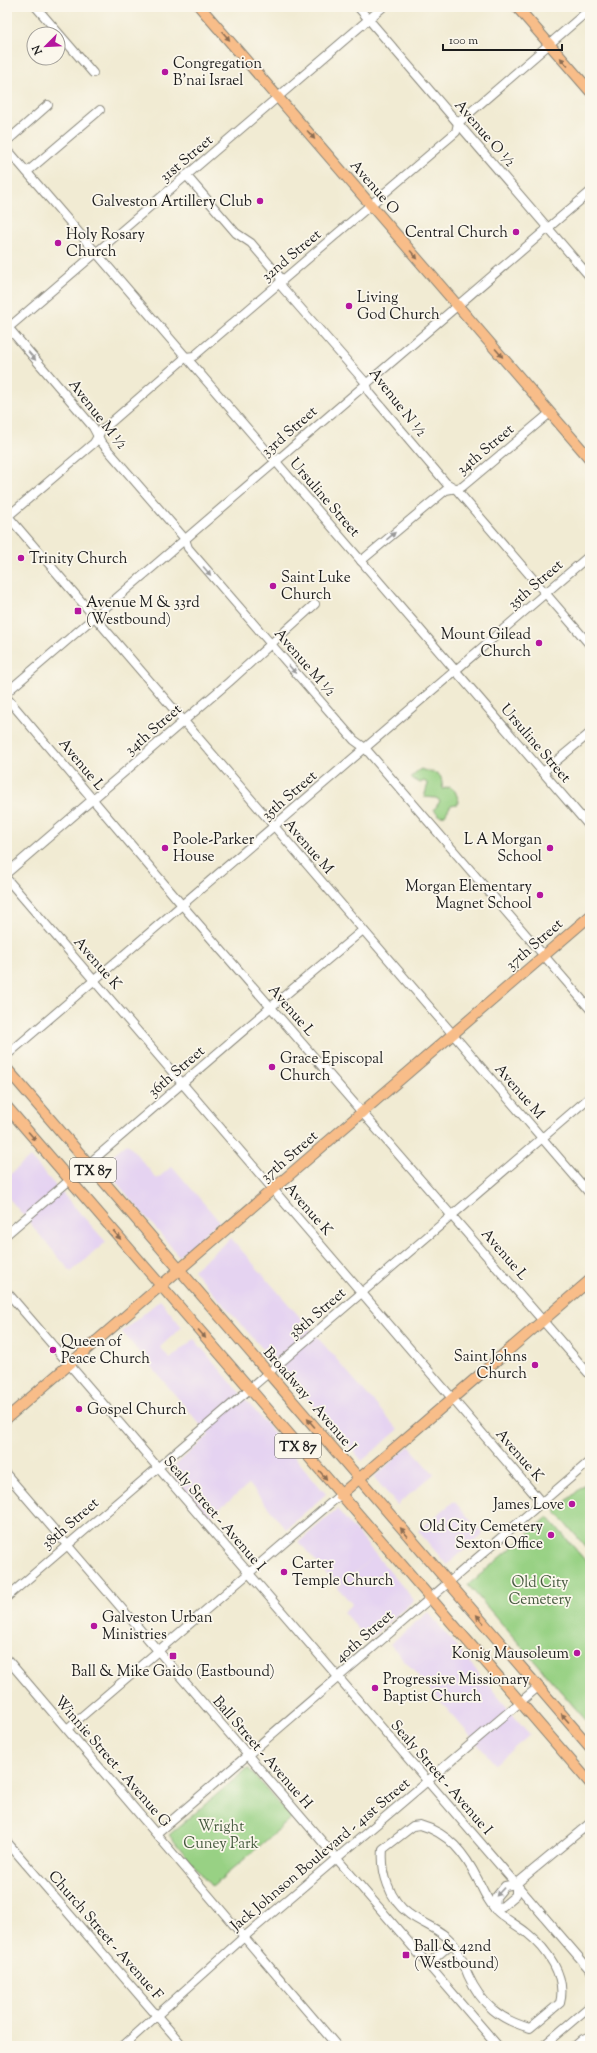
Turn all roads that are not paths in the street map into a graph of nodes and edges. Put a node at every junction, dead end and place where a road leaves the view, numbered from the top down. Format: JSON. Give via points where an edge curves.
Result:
{"nodes":[{"id":1,"x":36,"y":7,"type":"edge"},
{"id":2,"x":200,"y":7,"type":"edge"},
{"id":3,"x":358,"y":7,"type":"edge"},
{"id":4,"x":383,"y":7,"type":"edge"},
{"id":5,"x":517,"y":7,"type":"edge"},
{"id":6,"x":590,"y":9,"type":"edge"},
{"id":7,"x":369,"y":19,"type":"junction"},
{"id":8,"x":549,"y":44,"type":"junction"},
{"id":9,"x":93,"y":73,"type":"dead end"},
{"id":10,"x":590,"y":91,"type":"edge"},
{"id":11,"x":278,"y":97,"type":"junction"},
{"id":12,"x":48,"y":105,"type":"dead end"},
{"id":13,"x":100,"y":110,"type":"dead end"},
{"id":14,"x":458,"y":123,"type":"junction"},
{"id":15,"x":7,"y":142,"type":"edge"},
{"id":16,"x":7,"y":149,"type":"edge"},
{"id":17,"x":27,"y":172,"type":"junction"},
{"id":18,"x":186,"y":175,"type":"junction"},
{"id":19,"x":590,"y":192,"type":"edge"},
{"id":20,"x":371,"y":205,"type":"junction"},
{"id":21,"x":548,"y":228,"type":"junction"},
{"id":22,"x":97,"y":253,"type":"junction"},
{"id":23,"x":590,"y":277,"type":"edge"},
{"id":24,"x":281,"y":282,"type":"junction"},
{"id":25,"x":457,"y":304,"type":"junction"},
{"id":26,"x":7,"y":328,"type":"edge"},
{"id":27,"x":186,"y":357,"type":"junction"},
{"id":28,"x":366,"y":383,"type":"junction"},
{"id":29,"x":550,"y":413,"type":"junction"},
{"id":30,"x":98,"y":435,"type":"junction"},
{"id":31,"x":590,"y":459,"type":"edge"},
{"id":32,"x":275,"y":461,"type":"junction"},
{"id":33,"x":455,"y":488,"type":"junction"},
{"id":34,"x":7,"y":516,"type":"edge"},
{"id":35,"x":185,"y":539,"type":"junction"},
{"id":36,"x":590,"y":555,"type":"edge"},
{"id":37,"x":361,"y":561,"type":"junction"},
{"id":38,"x":546,"y":593,"type":"junction"},
{"id":39,"x":314,"y":604,"type":"dead end"},
{"id":40,"x":94,"y":617,"type":"junction"},
{"id":41,"x":271,"y":645,"type":"junction"},
{"id":42,"x":590,"y":645,"type":"edge"},
{"id":43,"x":456,"y":671,"type":"junction"},
{"id":44,"x":7,"y":692,"type":"edge"},
{"id":45,"x":7,"y":698,"type":"edge"},
{"id":46,"x":183,"y":722,"type":"junction"},
{"id":47,"x":590,"y":733,"type":"edge"},
{"id":48,"x":365,"y":748,"type":"junction"},
{"id":49,"x":542,"y":772,"type":"junction"},
{"id":50,"x":93,"y":799,"type":"junction"},
{"id":51,"x":274,"y":827,"type":"junction"},
{"id":52,"x":590,"y":827,"type":"edge"},
{"id":53,"x":7,"y":873,"type":"edge"},
{"id":54,"x":7,"y":880,"type":"edge"},
{"id":55,"x":182,"y":905,"type":"junction"},
{"id":56,"x":590,"y":916,"type":"edge"},
{"id":57,"x":363,"y":930,"type":"junction"},
{"id":58,"x":544,"y":956,"type":"junction"},
{"id":59,"x":94,"y":980,"type":"junction"},
{"id":60,"x":271,"y":1007,"type":"junction"},
{"id":61,"x":590,"y":1009,"type":"edge"},
{"id":62,"x":453,"y":1034,"type":"junction"},
{"id":63,"x":7,"y":1055,"type":"edge"},
{"id":64,"x":7,"y":1069,"type":"edge"},
{"id":65,"x":183,"y":1084,"type":"junction"},
{"id":66,"x":590,"y":1096,"type":"edge"},
{"id":67,"x":7,"y":1107,"type":"edge"},
{"id":68,"x":362,"y":1111,"type":"junction"},
{"id":69,"x":542,"y":1138,"type":"junction"},
{"id":70,"x":88,"y":1164,"type":"junction"},
{"id":71,"x":70,"y":1180,"type":"junction"},
{"id":72,"x":273,"y":1189,"type":"junction"},
{"id":73,"x":590,"y":1194,"type":"edge"},
{"id":74,"x":452,"y":1215,"type":"junction"},
{"id":75,"x":7,"y":1234,"type":"edge"},
{"id":76,"x":180,"y":1271,"type":"junction"},
{"id":77,"x":590,"y":1280,"type":"edge"},
{"id":78,"x":161,"y":1286,"type":"junction"},
{"id":79,"x":7,"y":1292,"type":"edge"},
{"id":80,"x":362,"y":1293,"type":"junction"},
{"id":81,"x":543,"y":1320,"type":"junction"},
{"id":82,"x":69,"y":1364,"type":"junction"},
{"id":83,"x":269,"y":1374,"type":"junction"},
{"id":84,"x":590,"y":1375,"type":"edge"},
{"id":85,"x":250,"y":1390,"type":"junction"},
{"id":86,"x":452,"y":1398,"type":"junction"},
{"id":87,"x":7,"y":1418,"type":"edge"},
{"id":88,"x":590,"y":1461,"type":"edge"},
{"id":89,"x":157,"y":1467,"type":"junction"},
{"id":90,"x":7,"y":1475,"type":"edge"},
{"id":91,"x":358,"y":1479,"type":"junction"},
{"id":92,"x":340,"y":1495,"type":"junction"},
{"id":93,"x":542,"y":1502,"type":"junction"},
{"id":94,"x":67,"y":1545,"type":"junction"},
{"id":95,"x":249,"y":1573,"type":"junction"},
{"id":96,"x":448,"y":1583,"type":"junction"},
{"id":97,"x":7,"y":1598,"type":"edge"},
{"id":98,"x":430,"y":1599,"type":"junction"},
{"id":99,"x":158,"y":1651,"type":"junction"},
{"id":100,"x":7,"y":1659,"type":"edge"},
{"id":101,"x":338,"y":1677,"type":"junction"},
{"id":102,"x":538,"y":1687,"type":"junction"},
{"id":103,"x":520,"y":1702,"type":"junction"},
{"id":104,"x":67,"y":1728,"type":"junction"},
{"id":105,"x":590,"y":1748,"type":"edge"},
{"id":106,"x":247,"y":1755,"type":"junction"},
{"id":107,"x":428,"y":1781,"type":"junction"},
{"id":108,"x":590,"y":1784,"type":"edge"},
{"id":109,"x":590,"y":1823,"type":"edge"},
{"id":110,"x":157,"y":1833,"type":"junction"},
{"id":111,"x":7,"y":1842,"type":"edge"},
{"id":112,"x":337,"y":1858,"type":"junction"},
{"id":113,"x":516,"y":1884,"type":"junction"},
{"id":114,"x":495,"y":1909,"type":"junction"},
{"id":115,"x":244,"y":1937,"type":"junction"},
{"id":116,"x":452,"y":1943,"type":"junction"},
{"id":117,"x":428,"y":1964,"type":"junction"},
{"id":118,"x":590,"y":1970,"type":"edge"},
{"id":119,"x":590,"y":2006,"type":"edge"},
{"id":120,"x":156,"y":2015,"type":"junction"},
{"id":121,"x":590,"y":2036,"type":"edge"},
{"id":122,"x":333,"y":2045,"type":"edge"},
{"id":123,"x":123,"y":2046,"type":"edge"},
{"id":124,"x":183,"y":2046,"type":"edge"},
{"id":125,"x":498,"y":2046,"type":"edge"},
{"id":126,"x":543,"y":2046,"type":"edge"},
{"id":127,"x":575,"y":2046,"type":"edge"}],
"edges":[{"from":1,"to":9,"type":"street"},
{"from":2,"to":11,"type":"main road","name":"Avenue O","one_way":true},
{"from":3,"to":7,"type":"street","name":"Avenue O ½"},
{"from":4,"to":7,"type":"street","name":"31st Street"},
{"from":5,"to":8,"type":"main road"},
{"from":6,"to":8,"type":"street","name":"32nd Street"},
{"from":7,"to":11,"type":"street","name":"31st Street"},
{"from":7,"to":14,"type":"street","name":"Avenue O ½"},
{"from":10,"to":8,"type":"main road","one_way":true},
{"from":8,"to":14,"type":"street","name":"32nd Street"},
{"from":11,"to":18,"type":"street","name":"31st Street"},
{"from":11,"to":20,"type":"main road","name":"Avenue O","one_way":true},
{"from":12,"to":15,"type":"street"},
{"from":13,"to":17,"type":"street"},
{"from":14,"to":20,"type":"street","name":"32nd Street","via":[[456,132]]},
{"from":14,"to":21,"type":"street","name":"Avenue O ½"},
{"from":16,"to":17,"type":"street","name":"Ursuline Street"},
{"from":17,"to":22,"type":"street","name":"Ursuline Street"},
{"from":18,"to":22,"type":"street","name":"31st Street"},
{"from":18,"to":24,"type":"street","name":"Avenue N ½","via":[[236,233],[251,243],[280,277]]},
{"from":19,"to":21,"type":"street","name":"33rd Street"},
{"from":20,"to":24,"type":"street","name":"32nd Street"},
{"from":20,"to":25,"type":"main road","name":"Avenue O","one_way":true},
{"from":21,"to":23,"type":"street","name":"Avenue O ½"},
{"from":21,"to":25,"type":"street","name":"33rd Street"},
{"from":22,"to":26,"type":"street","name":"31st Street"},
{"from":22,"to":27,"type":"street","name":"Ursuline Street"},
{"from":24,"to":27,"type":"street","name":"32nd Street","via":[[194,356]]},
{"from":24,"to":28,"type":"street","name":"Avenue N ½","via":[[282,287]]},
{"from":25,"to":28,"type":"street","name":"33rd Street"},
{"from":25,"to":29,"type":"main road","name":"Avenue O","one_way":true},
{"from":26,"to":30,"type":"street","name":"Avenue M ½","one_way":true,"via":[[94,427]]},
{"from":27,"to":30,"type":"street","name":"32nd Street"},
{"from":27,"to":32,"type":"street","name":"Ursuline Street"},
{"from":28,"to":32,"type":"street","name":"33rd Street"},
{"from":28,"to":33,"type":"street","name":"Avenue N ½","via":[[369,392],[446,483]]},
{"from":29,"to":31,"type":"main road","name":"Avenue O"},
{"from":29,"to":33,"type":"street","name":"34th Street","via":[[462,487]]},
{"from":30,"to":34,"type":"street","name":"32nd Street","via":[[94,443]]},
{"from":30,"to":35,"type":"street","name":"Avenue M ½","via":[[101,442]]},
{"from":32,"to":35,"type":"street","name":"33rd Street"},
{"from":32,"to":37,"type":"street","name":"Ursuline Street"},
{"from":37,"to":33,"type":"street","name":"34th Street","one_way":true,"via":[[446,490]]},
{"from":33,"to":38,"type":"street","name":"Avenue N ½"},
{"from":34,"to":40,"type":"street","name":"Avenue M"},
{"from":35,"to":40,"type":"street","name":"33rd Street"},
{"from":35,"to":41,"type":"street","name":"Avenue M ½","one_way":true,"via":[[188,548]]},
{"from":36,"to":38,"type":"street","name":"35th Street"},
{"from":37,"to":43,"type":"street","name":"Ursuline Street"},
{"from":38,"to":42,"type":"street","name":"Avenue N ½"},
{"from":38,"to":43,"type":"street","name":"35th Street"},
{"from":39,"to":41,"type":"street","name":"34th Street"},
{"from":40,"to":44,"type":"street","name":"33rd Street"},
{"from":40,"to":46,"type":"street","name":"Avenue M"},
{"from":41,"to":46,"type":"street","name":"34th Street"},
{"from":41,"to":48,"type":"street","name":"Avenue M ½","one_way":true,"via":[[354,740]]},
{"from":43,"to":48,"type":"street","name":"35th Street"},
{"from":43,"to":49,"type":"street","name":"Ursuline Street"},
{"from":45,"to":50,"type":"street","name":"Avenue L"},
{"from":46,"to":50,"type":"street","name":"34th Street"},
{"from":46,"to":51,"type":"street","name":"Avenue M"},
{"from":47,"to":49,"type":"street"},
{"from":48,"to":51,"type":"street","name":"35th Street"},
{"from":48,"to":58,"type":"street","name":"Avenue M ½"},
{"from":49,"to":52,"type":"street","name":"Ursuline Street"},
{"from":50,"to":53,"type":"street","name":"34th Street"},
{"from":50,"to":55,"type":"street","name":"Avenue L"},
{"from":51,"to":55,"type":"street","name":"35th Street"},
{"from":51,"to":57,"type":"street","name":"Avenue M"},
{"from":54,"to":59,"type":"street","name":"Avenue K"},
{"from":55,"to":59,"type":"street","name":"35th Street"},
{"from":55,"to":60,"type":"street","name":"Avenue L"},
{"from":56,"to":58,"type":"main road","name":"37th Street"},
{"from":57,"to":60,"type":"street","name":"36th Street"},
{"from":57,"to":62,"type":"street","name":"Avenue M"},
{"from":58,"to":61,"type":"street","name":"Avenue M ½"},
{"from":58,"to":62,"type":"main road","name":"37th Street"},
{"from":59,"to":63,"type":"street","name":"35th Street"},
{"from":59,"to":65,"type":"street","name":"Avenue K"},
{"from":60,"to":65,"type":"street","name":"36th Street"},
{"from":60,"to":68,"type":"street","name":"Avenue L"},
{"from":62,"to":68,"type":"main road","name":"37th Street"},
{"from":62,"to":69,"type":"street","name":"Avenue M"},
{"from":64,"to":70,"type":"main road","name":"Broadway - Avenue J","number":"TX 87"},
{"from":65,"to":70,"type":"street","name":"36th Street"},
{"from":65,"to":72,"type":"street","name":"Avenue K"},
{"from":66,"to":69,"type":"street","name":"38th Street"},
{"from":67,"to":71,"type":"main road","number":"TX 87","one_way":true},
{"from":68,"to":72,"type":"main road","name":"37th Street"},
{"from":68,"to":74,"type":"street","name":"Avenue L"},
{"from":69,"to":73,"type":"street","name":"Avenue M"},
{"from":69,"to":74,"type":"street","name":"38th Street"},
{"from":70,"to":71,"type":"street","name":"36th Street"},
{"from":70,"to":76,"type":"main road","name":"Broadway - Avenue J","number":"TX 87"},
{"from":71,"to":75,"type":"street","name":"36th Street"},
{"from":71,"to":78,"type":"main road","number":"TX 87","one_way":true},
{"from":72,"to":76,"type":"main road","name":"37th Street"},
{"from":72,"to":80,"type":"street","name":"Avenue K"},
{"from":74,"to":80,"type":"street","name":"38th Street"},
{"from":74,"to":81,"type":"street","name":"Avenue L"},
{"from":76,"to":78,"type":"main road","name":"37th Street"},
{"from":76,"to":83,"type":"main road","name":"Broadway - Avenue J","number":"TX 87"},
{"from":77,"to":81,"type":"main road"},
{"from":78,"to":82,"type":"main road","name":"37th Street"},
{"from":78,"to":85,"type":"main road","number":"TX 87","one_way":true},
{"from":79,"to":82,"type":"street","name":"Sealy Street - Avenue I"},
{"from":80,"to":83,"type":"street","name":"38th Street"},
{"from":80,"to":86,"type":"street","name":"Avenue K"},
{"from":81,"to":84,"type":"street","name":"Avenue L"},
{"from":81,"to":86,"type":"main road"},
{"from":82,"to":87,"type":"main road","name":"37th Street"},
{"from":82,"to":89,"type":"street","name":"Sealy Street - Avenue I"},
{"from":83,"to":85,"type":"street","name":"38th Street"},
{"from":91,"to":83,"type":"main road","name":"Broadway - Avenue J","number":"TX 87","one_way":true},
{"from":85,"to":89,"type":"street","name":"38th Street"},
{"from":85,"to":92,"type":"main road","number":"TX 87","one_way":true},
{"from":86,"to":91,"type":"main road"},
{"from":86,"to":93,"type":"street","name":"Avenue K"},
{"from":88,"to":93,"type":"street","name":"40th Street"},
{"from":89,"to":94,"type":"street","name":"38th Street"},
{"from":89,"to":95,"type":"street","name":"Sealy Street - Avenue I"},
{"from":90,"to":94,"type":"street","name":"Ball Street - Avenue H"},
{"from":91,"to":92,"type":"main road"},
{"from":96,"to":91,"type":"main road","name":"Broadway - Avenue J","number":"TX 87","one_way":true},
{"from":92,"to":95,"type":"street"},
{"from":92,"to":98,"type":"main road","number":"TX 87"},
{"from":93,"to":96,"type":"street","name":"40th Street"},
{"from":94,"to":97,"type":"street","name":"38th Street"},
{"from":94,"to":99,"type":"street","name":"Ball Street - Avenue H"},
{"from":95,"to":99,"type":"street"},
{"from":95,"to":101,"type":"street","name":"Sealy Street - Avenue I"},
{"from":96,"to":98,"type":"street","name":"40th Street"},
{"from":102,"to":96,"type":"main road","name":"Broadway - Avenue J","number":"TX 87","one_way":true},
{"from":98,"to":101,"type":"street","name":"40th Street"},
{"from":98,"to":103,"type":"main road","number":"TX 87"},
{"from":99,"to":104,"type":"street"},
{"from":99,"to":106,"type":"street","name":"Ball Street - Avenue H"},
{"from":100,"to":104,"type":"street","name":"Winnie Street - Avenue G"},
{"from":101,"to":106,"type":"street","name":"40th Street"},
{"from":101,"to":107,"type":"street","name":"Sealy Street - Avenue I"},
{"from":102,"to":103,"type":"street","name":"Jack Johnson Boulevard - 41st Street"},
{"from":105,"to":102,"type":"main road","name":"Broadway - Avenue J","number":"TX 87","one_way":true},
{"from":103,"to":107,"type":"street","name":"Jack Johnson Boulevard - 41st Street"},
{"from":103,"to":108,"type":"main road","number":"TX 87"},
{"from":104,"to":110,"type":"street","name":"Winnie Street - Avenue G"},
{"from":106,"to":110,"type":"street","name":"40th Street"},
{"from":106,"to":112,"type":"street","name":"Ball Street - Avenue H"},
{"from":107,"to":112,"type":"street","name":"Jack Johnson Boulevard - 41st Street"},
{"from":107,"to":113,"type":"street","name":"Sealy Street - Avenue I"},
{"from":109,"to":113,"type":"street"},
{"from":110,"to":115,"type":"street","name":"Winnie Street - Avenue G"},
{"from":111,"to":120,"type":"street","name":"Church Street - Avenue F"},
{"from":112,"to":115,"type":"street","name":"Jack Johnson Boulevard - 41st Street"},
{"from":112,"to":117,"type":"street","name":"Ball Street - Avenue H"},
{"from":113,"to":114,"type":"street","via":[[516,1895]]},
{"from":113,"to":114,"type":"street","one_way":true,"via":[[505,1886],[496,1896]]},
{"from":113,"to":118,"type":"street","name":"Sealy Street - Avenue I"},
{"from":114,"to":116,"type":"street","via":[[542,1947],[551,1959],[562,1986],[560,2004],[530,2028],[507,2020],[485,2003],[477,1993]]},
{"from":114,"to":116,"type":"street","via":[[466,1856],[454,1844],[429,1828],[412,1826],[383,1849],[382,1862],[386,1881],[400,1907]]},
{"from":115,"to":120,"type":"street","name":"Jack Johnson Boulevard - 41st Street"},
{"from":115,"to":122,"type":"street","name":"Winnie Street - Avenue G"},
{"from":116,"to":117,"type":"street"},
{"from":117,"to":125,"type":"street","name":"Ball Street - Avenue H"},
{"from":119,"to":126,"type":"street"},
{"from":120,"to":123,"type":"street","name":"Jack Johnson Boulevard - 41st Street"},
{"from":120,"to":124,"type":"street","name":"Church Street - Avenue F"},
{"from":121,"to":127,"type":"street"}]}
